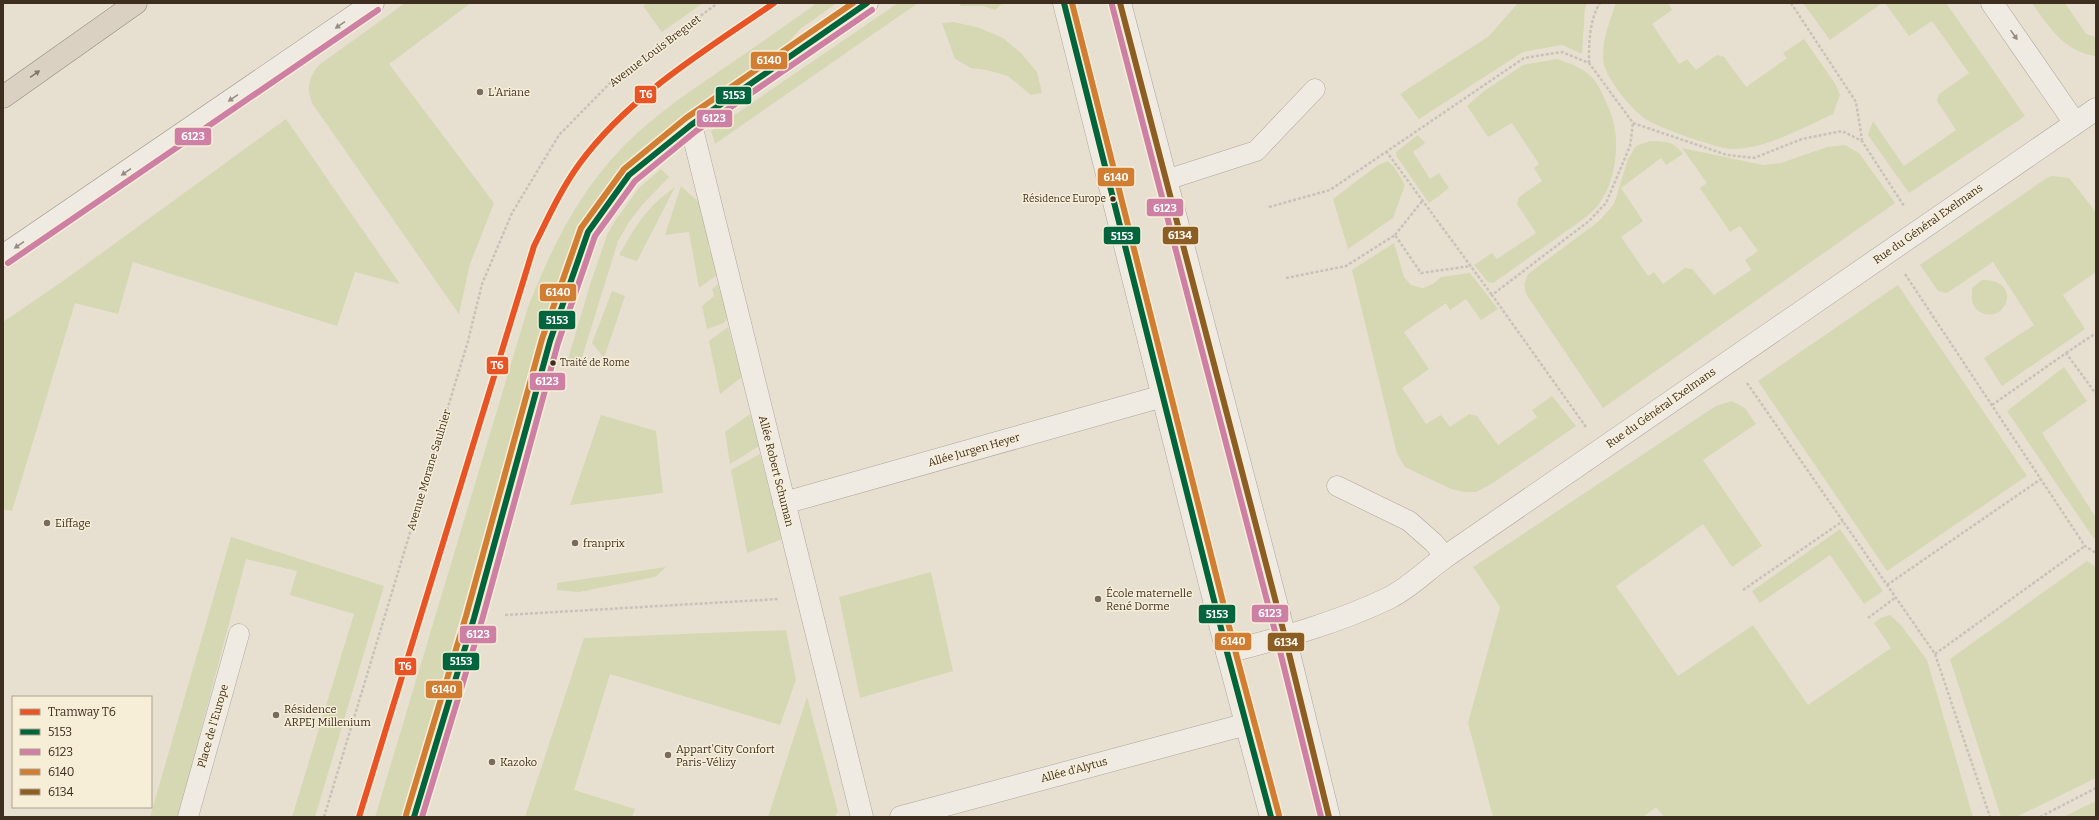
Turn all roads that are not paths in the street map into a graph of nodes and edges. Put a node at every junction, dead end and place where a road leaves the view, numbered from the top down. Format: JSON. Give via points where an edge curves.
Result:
{"nodes":[{"id":1,"x":136,"y":3,"type":"edge"},
{"id":2,"x":373,"y":3,"type":"edge"},
{"id":3,"x":867,"y":3,"type":"edge"},
{"id":4,"x":1064,"y":3,"type":"edge"},
{"id":5,"x":1120,"y":3,"type":"edge"},
{"id":6,"x":1992,"y":3,"type":"edge"},
{"id":7,"x":1315,"y":89,"type":"dead end"},
{"id":8,"x":3,"y":97,"type":"edge"},
{"id":9,"x":2096,"y":109,"type":"edge"},
{"id":10,"x":2075,"y":123,"type":"junction"},
{"id":11,"x":690,"y":125,"type":"junction"},
{"id":12,"x":1166,"y":180,"type":"junction"},
{"id":13,"x":3,"y":256,"type":"edge"},
{"id":14,"x":1163,"y":396,"type":"junction"},
{"id":15,"x":1337,"y":486,"type":"dead end"},
{"id":16,"x":784,"y":503,"type":"junction"},
{"id":17,"x":1445,"y":557,"type":"junction"},
{"id":18,"x":239,"y":634,"type":"dead end"},
{"id":19,"x":1284,"y":637,"type":"junction"},
{"id":20,"x":1227,"y":652,"type":"junction"},
{"id":21,"x":1246,"y":724,"type":"junction"},
{"id":22,"x":188,"y":817,"type":"edge"},
{"id":23,"x":414,"y":817,"type":"edge"},
{"id":24,"x":862,"y":817,"type":"edge"},
{"id":25,"x":901,"y":817,"type":"edge"},
{"id":26,"x":1271,"y":817,"type":"edge"},
{"id":27,"x":1329,"y":817,"type":"edge"}],
"edges":[{"from":8,"to":1,"type":"highway","one_way":true},
{"from":2,"to":13,"type":"street","one_way":true},
{"from":3,"to":11,"type":"street"},
{"from":4,"to":14,"type":"street"},
{"from":5,"to":12,"type":"street"},
{"from":6,"to":10,"type":"street","one_way":true},
{"from":7,"to":12,"type":"lane","via":[[1256,152]]},
{"from":9,"to":10,"type":"street","name":"Rue du Général Exelmans"},
{"from":10,"to":17,"type":"street","name":"Rue du Général Exelmans"},
{"from":11,"to":16,"type":"street","name":"Allée Robert Schuman"},
{"from":11,"to":23,"type":"street","via":[[629,175],[588,232],[550,341],[474,618]]},
{"from":12,"to":19,"type":"street"},
{"from":14,"to":16,"type":"street","name":"Allée Jurgen Heyer"},
{"from":14,"to":20,"type":"street"},
{"from":15,"to":17,"type":"lane","via":[[1409,521],[1434,543]]},
{"from":16,"to":24,"type":"street","name":"Allée Robert Schuman"},
{"from":17,"to":19,"type":"street","name":"Rue du Général Exelmans","via":[[1390,597],[1329,623]]},
{"from":18,"to":22,"type":"lane","name":"Place de l'Europe"},
{"from":19,"to":20,"type":"street","name":"Rue du Général Exelmans"},
{"from":19,"to":27,"type":"street"},
{"from":20,"to":21,"type":"street"},
{"from":21,"to":25,"type":"street","name":"Allée d'Alytus"},
{"from":21,"to":26,"type":"street"}]}
